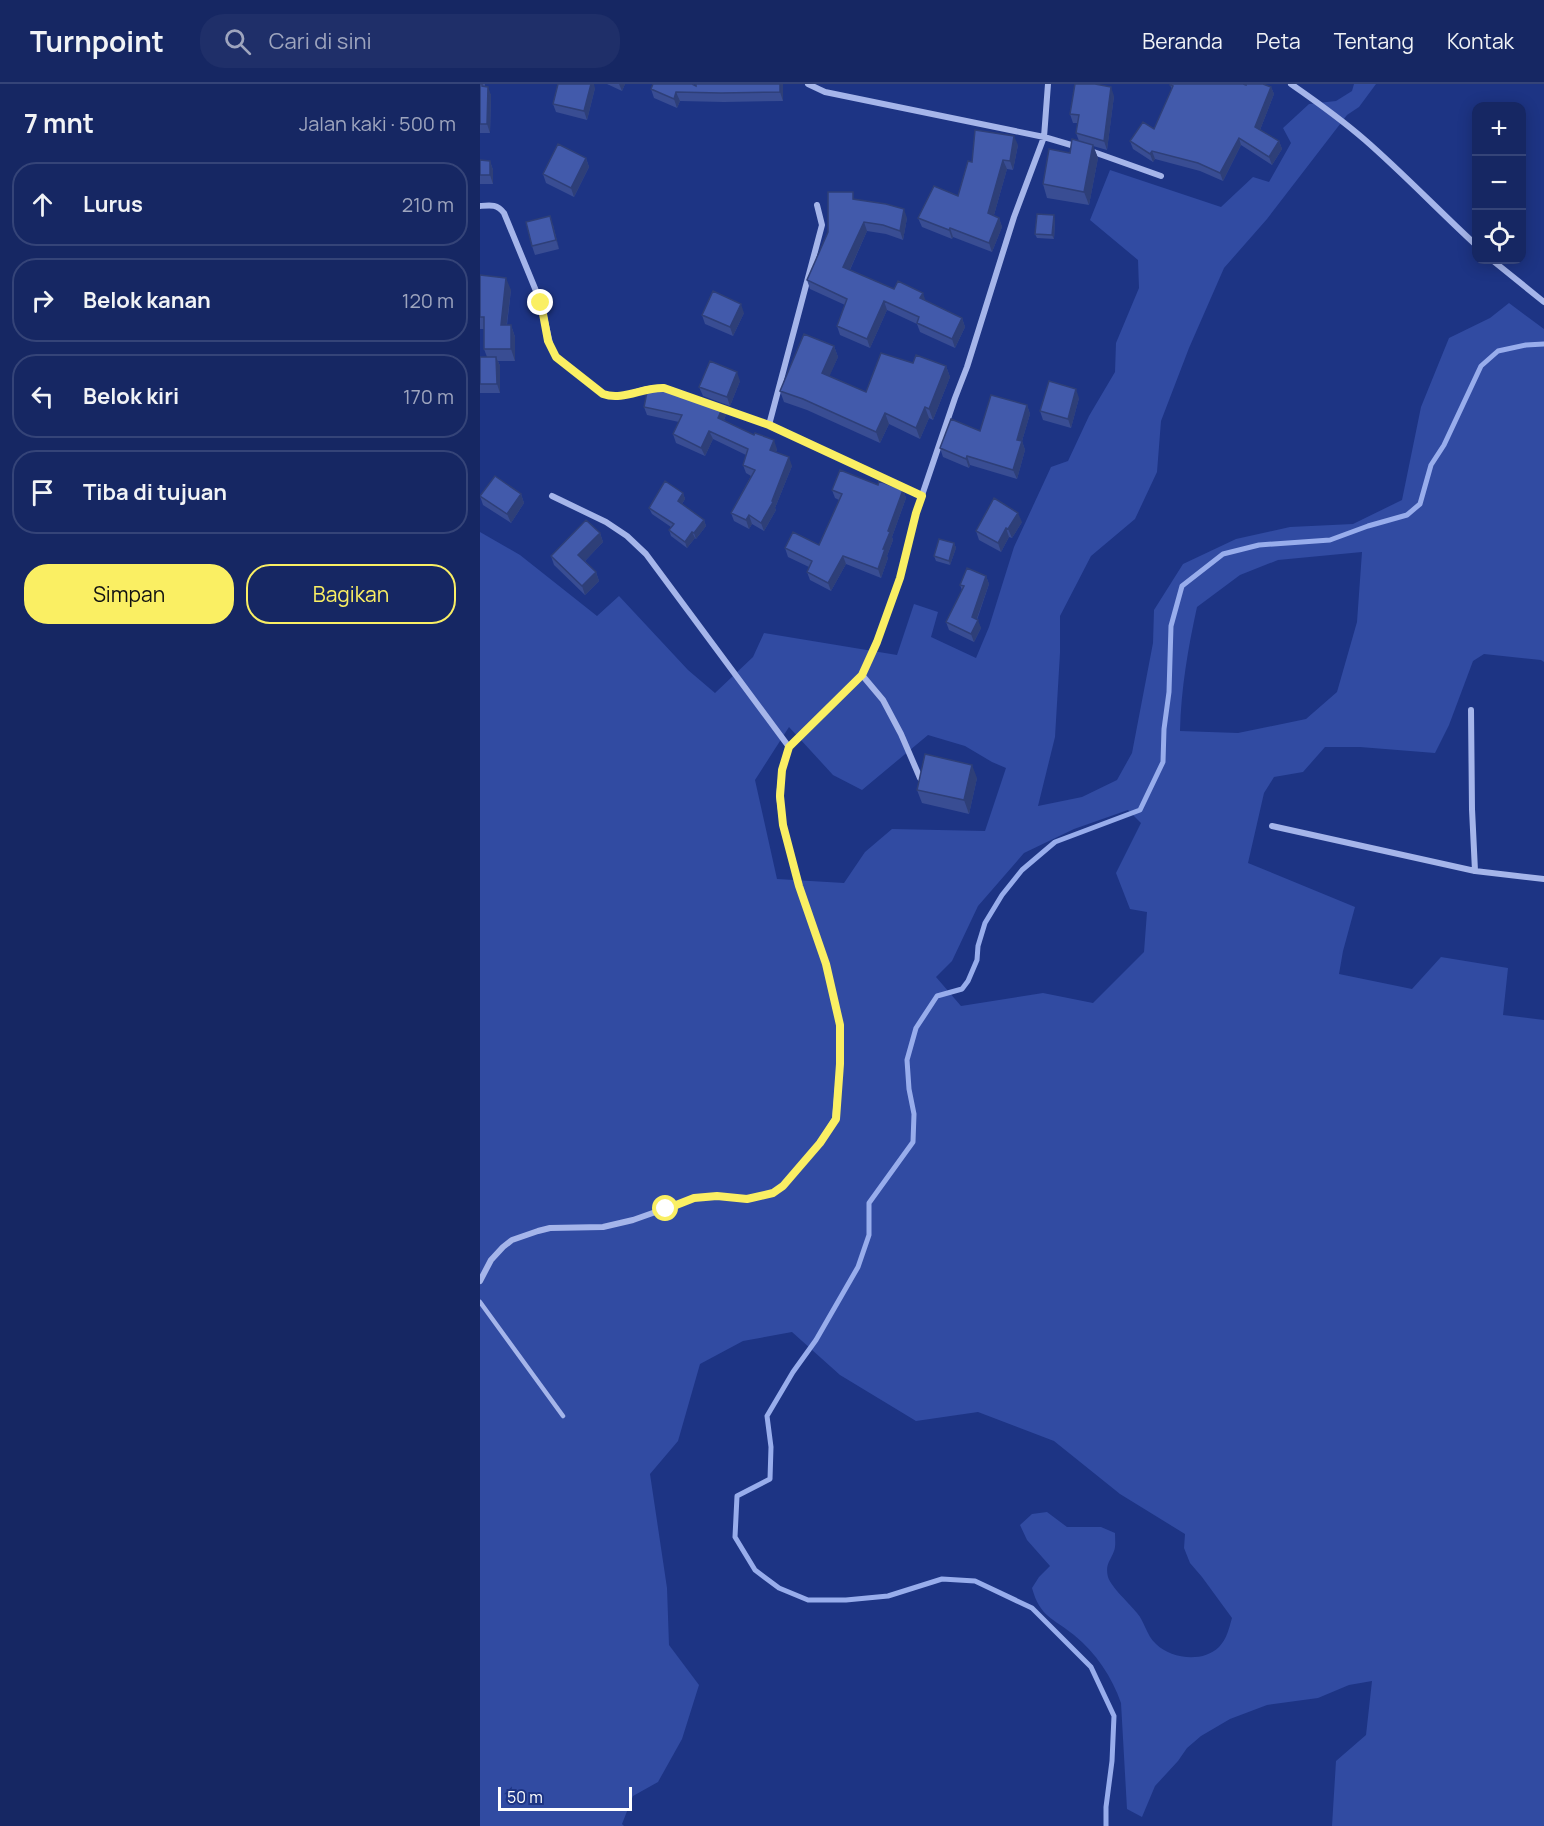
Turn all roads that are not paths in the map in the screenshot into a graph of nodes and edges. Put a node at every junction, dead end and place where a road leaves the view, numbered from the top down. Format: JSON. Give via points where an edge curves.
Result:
{"nodes":[{"id":1,"x":808,"y":84,"type":"edge"},
{"id":2,"x":1048,"y":84,"type":"edge"},
{"id":3,"x":1292,"y":84,"type":"edge"},
{"id":4,"x":1044,"y":137,"type":"junction"},
{"id":5,"x":1161,"y":176,"type":"dead end"},
{"id":6,"x":817,"y":205,"type":"dead end"},
{"id":7,"x":480,"y":206,"type":"edge"},
{"id":8,"x":1472,"y":241,"type":"edge"},
{"id":9,"x":1497,"y":264,"type":"edge"},
{"id":10,"x":1544,"y":302,"type":"edge"},
{"id":11,"x":696,"y":399,"type":"edge"},
{"id":12,"x":706,"y":403,"type":"edge"},
{"id":13,"x":769,"y":425,"type":"junction"},
{"id":14,"x":552,"y":496,"type":"dead end"},
{"id":15,"x":922,"y":496,"type":"junction"},
{"id":16,"x":862,"y":675,"type":"junction"},
{"id":17,"x":1471,"y":710,"type":"dead end"},
{"id":18,"x":789,"y":747,"type":"junction"},
{"id":19,"x":920,"y":778,"type":"edge"},
{"id":20,"x":1272,"y":826,"type":"dead end"},
{"id":21,"x":1475,"y":871,"type":"junction"},
{"id":22,"x":1544,"y":879,"type":"edge"},
{"id":23,"x":480,"y":1281,"type":"edge"},
{"id":24,"x":480,"y":1302,"type":"edge"},
{"id":25,"x":563,"y":1416,"type":"dead end"}],
"edges":[{"from":1,"to":4,"type":"street","via":[[825,92]]},
{"from":2,"to":4,"type":"street"},
{"from":3,"to":8,"type":"street","via":[[1365,140]]},
{"from":4,"to":5,"type":"street"},
{"from":4,"to":15,"type":"street"},
{"from":6,"to":13,"type":"street","via":[[822,225]]},
{"from":7,"to":11,"type":"street","via":[[500,207],[504,213],[541,303],[548,341],[556,357],[611,397],[664,388]]},
{"from":9,"to":10,"type":"street"},
{"from":12,"to":13,"type":"street"},
{"from":13,"to":15,"type":"street"},
{"from":14,"to":18,"type":"street","via":[[606,522],[646,554]]},
{"from":15,"to":16,"type":"street","via":[[900,578]]},
{"from":16,"to":18,"type":"street"},
{"from":16,"to":19,"type":"street","via":[[883,700]]},
{"from":17,"to":21,"type":"street"},
{"from":18,"to":23,"type":"street","via":[[782,770],[783,825],[826,964],[840,1025],[836,1119],[820,1143],[773,1193],[747,1199],[694,1198],[603,1227],[538,1231],[503,1247],[490,1260]]},
{"from":20,"to":21,"type":"street"},
{"from":21,"to":22,"type":"street"},
{"from":24,"to":25,"type":"lane"}]}
